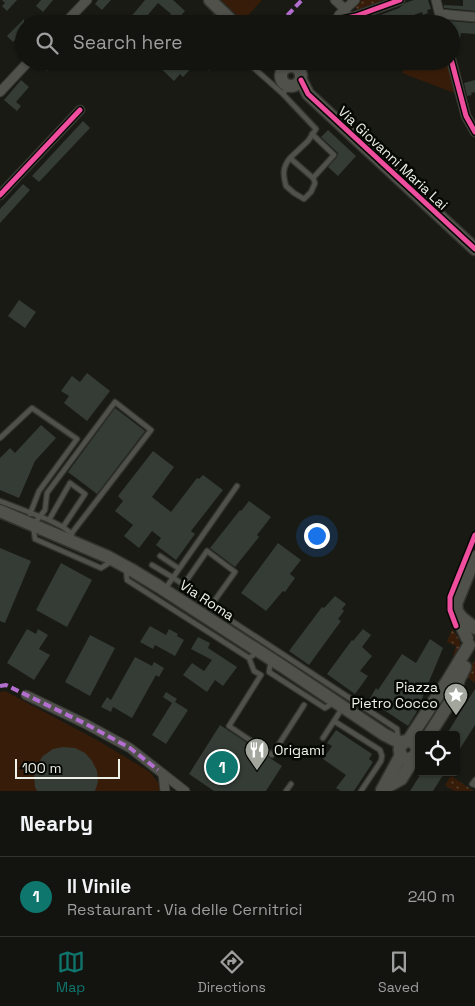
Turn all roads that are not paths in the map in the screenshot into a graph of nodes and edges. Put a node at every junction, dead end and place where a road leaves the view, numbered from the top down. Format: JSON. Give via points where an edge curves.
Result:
{"nodes":[{"id":1,"x":86,"y":0,"type":"edge"},
{"id":2,"x":210,"y":0,"type":"edge"},
{"id":3,"x":336,"y":0,"type":"edge"},
{"id":4,"x":400,"y":0,"type":"edge"},
{"id":5,"x":436,"y":0,"type":"edge"},
{"id":6,"x":350,"y":5,"type":"edge"},
{"id":7,"x":440,"y":14,"type":"joint"},
{"id":8,"x":72,"y":15,"type":"edge"},
{"id":9,"x":226,"y":15,"type":"edge"},
{"id":10,"x":339,"y":15,"type":"edge"},
{"id":11,"x":359,"y":15,"type":"edge"},
{"id":12,"x":452,"y":15,"type":"edge"},
{"id":13,"x":460,"y":16,"type":"edge"},
{"id":14,"x":475,"y":17,"type":"edge"},
{"id":15,"x":21,"y":70,"type":"edge"},
{"id":16,"x":276,"y":70,"type":"edge"},
{"id":17,"x":454,"y":70,"type":"edge"},
{"id":18,"x":293,"y":75,"type":"edge"},
{"id":19,"x":0,"y":92,"type":"edge"},
{"id":20,"x":80,"y":110,"type":"dead end"},
{"id":21,"x":475,"y":132,"type":"edge"},
{"id":22,"x":312,"y":134,"type":"junction"},
{"id":23,"x":290,"y":158,"type":"junction"},
{"id":24,"x":313,"y":178,"type":"junction"},
{"id":25,"x":0,"y":196,"type":"edge"},
{"id":26,"x":475,"y":249,"type":"edge"},
{"id":27,"x":0,"y":438,"type":"edge"},
{"id":28,"x":237,"y":486,"type":"dead end"},
{"id":29,"x":0,"y":501,"type":"edge"},
{"id":30,"x":0,"y":511,"type":"edge"},
{"id":31,"x":20,"y":515,"type":"junction"},
{"id":32,"x":34,"y":519,"type":"junction"},
{"id":33,"x":49,"y":520,"type":"junction"},
{"id":34,"x":63,"y":527,"type":"junction"},
{"id":35,"x":69,"y":537,"type":"junction"},
{"id":36,"x":160,"y":556,"type":"dead end"},
{"id":37,"x":475,"y":557,"type":"edge"},
{"id":38,"x":113,"y":560,"type":"junction"},
{"id":39,"x":152,"y":566,"type":"dead end"},
{"id":40,"x":126,"y":567,"type":"junction"},
{"id":41,"x":178,"y":568,"type":"junction"},
{"id":42,"x":172,"y":577,"type":"junction"},
{"id":43,"x":184,"y":585,"type":"junction"},
{"id":44,"x":164,"y":590,"type":"junction"},
{"id":45,"x":210,"y":607,"type":"junction"},
{"id":46,"x":215,"y":617,"type":"junction"},
{"id":47,"x":247,"y":638,"type":"junction"},
{"id":48,"x":473,"y":640,"type":"edge"},
{"id":49,"x":254,"y":654,"type":"junction"},
{"id":50,"x":277,"y":659,"type":"junction"},
{"id":51,"x":313,"y":687,"type":"junction"},
{"id":52,"x":450,"y":688,"type":"junction"},
{"id":53,"x":26,"y":695,"type":"dead end"},
{"id":54,"x":339,"y":704,"type":"junction"},
{"id":55,"x":304,"y":705,"type":"dead end"},
{"id":56,"x":359,"y":711,"type":"junction"},
{"id":57,"x":334,"y":721,"type":"junction"},
{"id":58,"x":432,"y":731,"type":"edge"},
{"id":59,"x":323,"y":738,"type":"dead end"},
{"id":60,"x":407,"y":748,"type":"edge"},
{"id":61,"x":161,"y":772,"type":"junction"},
{"id":62,"x":475,"y":780,"type":"edge"},
{"id":63,"x":291,"y":784,"type":"dead end"},
{"id":64,"x":475,"y":786,"type":"edge"},
{"id":65,"x":382,"y":790,"type":"edge"},
{"id":66,"x":165,"y":791,"type":"edge"},
{"id":67,"x":185,"y":791,"type":"edge"},
{"id":68,"x":286,"y":791,"type":"edge"},
{"id":69,"x":361,"y":791,"type":"edge"}],
"edges":[{"from":1,"to":8,"type":"street"},
{"from":2,"to":9,"type":"main road"},
{"from":3,"to":6,"type":"street"},
{"from":4,"to":11,"type":"street"},
{"from":5,"to":7,"type":"street"},
{"from":6,"to":10,"type":"street"},
{"from":7,"to":12,"type":"street"},
{"from":13,"to":14,"type":"street"},
{"from":15,"to":19,"type":"street"},
{"from":16,"to":18,"type":"lane"},
{"from":17,"to":21,"type":"street","via":[[466,116]]},
{"from":18,"to":22,"type":"lane","via":[[316,129]]},
{"from":18,"to":26,"type":"main road","name":"Via Giovanni Maria Lai","via":[[302,92],[308,94]]},
{"from":20,"to":25,"type":"street"},
{"from":22,"to":23,"type":"lane"},
{"from":22,"to":24,"type":"lane","via":[[334,155]]},
{"from":23,"to":24,"type":"lane"},
{"from":23,"to":24,"type":"lane","via":[[283,172],[286,186],[294,193],[304,198],[311,192],[315,183]]},
{"from":27,"to":32,"type":"lane","via":[[32,408],[77,439],[39,491]]},
{"from":28,"to":41,"type":"lane"},
{"from":29,"to":31,"type":"lane"},
{"from":30,"to":31,"type":"main road","name":"Via Roma"},
{"from":31,"to":32,"type":"main road","name":"Via Roma"},
{"from":32,"to":33,"type":"lane"},
{"from":32,"to":35,"type":"main road","name":"Via Roma"},
{"from":32,"to":35,"type":"lane","via":[[45,510],[47,493],[115,402],[150,430]]},
{"from":32,"to":38,"type":"lane","via":[[35,539],[101,568]]},
{"from":33,"to":34,"type":"lane"},
{"from":33,"to":34,"type":"lane","via":[[70,483],[85,494]]},
{"from":34,"to":35,"type":"lane"},
{"from":35,"to":38,"type":"main road","name":"Via Roma"},
{"from":36,"to":41,"type":"lane"},
{"from":37,"to":48,"type":"main road","via":[[456,604],[458,618]]},
{"from":38,"to":40,"type":"main road","name":"Via Roma"},
{"from":39,"to":42,"type":"lane"},
{"from":40,"to":44,"type":"main road","name":"Via Roma"},
{"from":40,"to":49,"type":"lane","via":[[127,580]]},
{"from":41,"to":42,"type":"lane"},
{"from":42,"to":43,"type":"lane"},
{"from":42,"to":44,"type":"lane"},
{"from":43,"to":45,"type":"lane","via":[[182,588]]},
{"from":43,"to":45,"type":"lane","via":[[207,551],[235,572]]},
{"from":44,"to":46,"type":"main road","name":"Via Roma"},
{"from":45,"to":46,"type":"lane"},
{"from":46,"to":47,"type":"main road","name":"Via Roma"},
{"from":47,"to":49,"type":"main road","name":"Via Roma"},
{"from":47,"to":50,"type":"lane"},
{"from":48,"to":52,"type":"main road"},
{"from":49,"to":50,"type":"main road","name":"Via Roma"},
{"from":49,"to":55,"type":"lane","via":[[254,671],[261,676],[229,726],[272,755]]},
{"from":50,"to":51,"type":"main road","name":"Via Roma"},
{"from":51,"to":54,"type":"main road","name":"Via Roma"},
{"from":51,"to":56,"type":"lane"},
{"from":52,"to":58,"type":"main road","via":[[453,698]]},
{"from":52,"to":60,"type":"main road"},
{"from":53,"to":61,"type":"street","via":[[130,748]]},
{"from":54,"to":56,"type":"main road","name":"Via Roma"},
{"from":54,"to":57,"type":"lane"},
{"from":56,"to":60,"type":"lane","via":[[397,729]]},
{"from":56,"to":60,"type":"main road","name":"Via Roma","via":[[395,748]]},
{"from":57,"to":59,"type":"lane"},
{"from":57,"to":69,"type":"lane","via":[[380,750],[381,761]]},
{"from":60,"to":65,"type":"main road"},
{"from":61,"to":66,"type":"street"},
{"from":61,"to":67,"type":"street"},
{"from":62,"to":64,"type":"lane","via":[[472,784]]},
{"from":63,"to":68,"type":"lane"}]}
